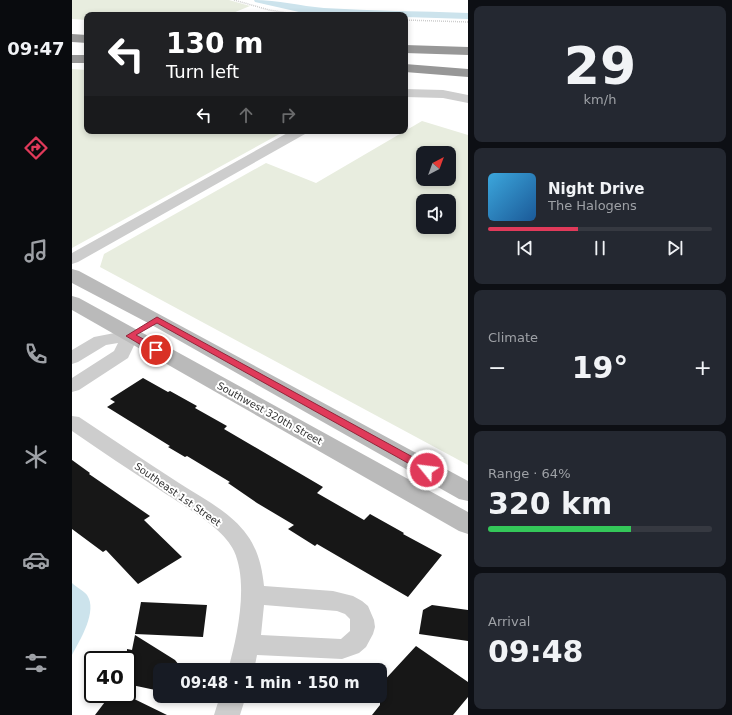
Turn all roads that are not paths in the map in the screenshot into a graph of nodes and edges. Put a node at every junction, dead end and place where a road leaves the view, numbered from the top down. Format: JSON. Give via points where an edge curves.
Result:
{"nodes":[{"id":1,"x":72,"y":38,"type":"edge"},
{"id":2,"x":84,"y":38,"type":"edge"},
{"id":3,"x":408,"y":43,"type":"edge"},
{"id":4,"x":468,"y":44,"type":"edge"},
{"id":5,"x":408,"y":49,"type":"edge"},
{"id":6,"x":468,"y":51,"type":"edge"},
{"id":7,"x":72,"y":59,"type":"edge"},
{"id":8,"x":84,"y":59,"type":"edge"},
{"id":9,"x":408,"y":68,"type":"edge"},
{"id":10,"x":468,"y":72,"type":"edge"},
{"id":11,"x":408,"y":93,"type":"edge"},
{"id":12,"x":468,"y":99,"type":"edge"},
{"id":13,"x":295,"y":134,"type":"edge"},
{"id":14,"x":72,"y":260,"type":"edge"},
{"id":15,"x":72,"y":275,"type":"edge"},
{"id":16,"x":72,"y":302,"type":"edge"},
{"id":17,"x":157,"y":320,"type":"junction"},
{"id":18,"x":130,"y":336,"type":"junction"},
{"id":19,"x":72,"y":358,"type":"edge"},
{"id":20,"x":72,"y":363,"type":"edge"},
{"id":21,"x":90,"y":375,"type":"junction"},
{"id":22,"x":72,"y":386,"type":"edge"},
{"id":23,"x":72,"y":422,"type":"edge"},
{"id":24,"x":468,"y":492,"type":"edge"},
{"id":25,"x":468,"y":524,"type":"edge"},
{"id":26,"x":251,"y":604,"type":"junction"},
{"id":27,"x":246,"y":644,"type":"junction"},
{"id":28,"x":242,"y":663,"type":"edge"},
{"id":29,"x":231,"y":703,"type":"edge"},
{"id":30,"x":227,"y":715,"type":"edge"}],
"edges":[{"from":1,"to":2,"type":"highway"},
{"from":3,"to":4,"type":"highway"},
{"from":5,"to":6,"type":"highway"},
{"from":7,"to":8,"type":"highway"},
{"from":9,"to":10,"type":"highway"},
{"from":11,"to":12,"type":"street","via":[[443,94]]},
{"from":13,"to":14,"type":"street"},
{"from":15,"to":17,"type":"street"},
{"from":16,"to":18,"type":"street","name":"Southwest 320th Street"},
{"from":17,"to":18,"type":"street"},
{"from":17,"to":24,"type":"street"},
{"from":18,"to":19,"type":"street","via":[[100,340]]},
{"from":18,"to":21,"type":"street","via":[[122,354]]},
{"from":18,"to":25,"type":"street","name":"Southwest 320th Street"},
{"from":20,"to":21,"type":"street"},
{"from":21,"to":22,"type":"street"},
{"from":23,"to":26,"type":"street","name":"Southeast 1st Street","via":[[208,513],[239,540],[251,574]]},
{"from":26,"to":27,"type":"street","name":"Southeast 1st Street"},
{"from":26,"to":27,"type":"street","via":[[344,603],[358,613],[363,630],[357,642],[342,649]]},
{"from":27,"to":28,"type":"street","name":"Southeast 1st Street"},
{"from":29,"to":30,"type":"street"}]}
